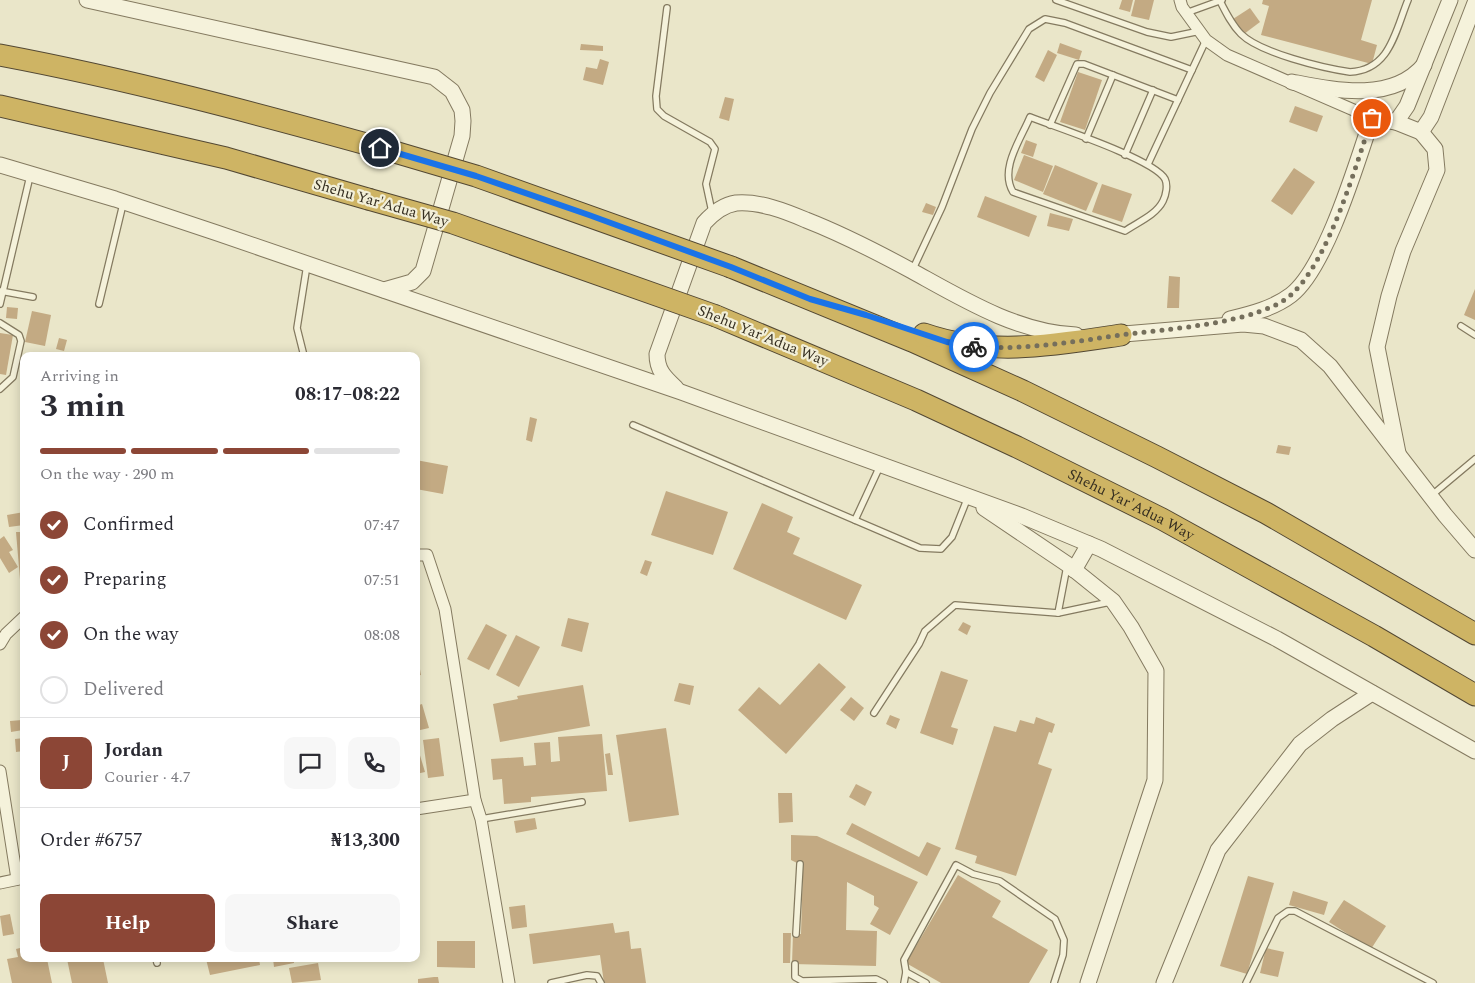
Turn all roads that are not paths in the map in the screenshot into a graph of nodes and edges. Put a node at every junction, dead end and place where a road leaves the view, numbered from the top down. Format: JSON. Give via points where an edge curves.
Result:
{"nodes":[{"id":1,"x":87,"y":0,"type":"edge"},
{"id":2,"x":1056,"y":0,"type":"edge"},
{"id":3,"x":1180,"y":0,"type":"edge"},
{"id":4,"x":1408,"y":0,"type":"edge"},
{"id":5,"x":1450,"y":0,"type":"edge"},
{"id":6,"x":1221,"y":1,"type":"edge"},
{"id":7,"x":1475,"y":3,"type":"edge"},
{"id":8,"x":667,"y":8,"type":"dead end"},
{"id":9,"x":1186,"y":13,"type":"junction"},
{"id":10,"x":1203,"y":36,"type":"junction"},
{"id":11,"x":0,"y":55,"type":"edge"},
{"id":12,"x":1424,"y":65,"type":"junction"},
{"id":13,"x":1192,"y":70,"type":"junction"},
{"id":14,"x":1113,"y":75,"type":"junction"},
{"id":15,"x":1292,"y":82,"type":"junction"},
{"id":16,"x":1153,"y":90,"type":"junction"},
{"id":17,"x":1178,"y":100,"type":"junction"},
{"id":18,"x":0,"y":106,"type":"edge"},
{"id":19,"x":1406,"y":106,"type":"junction"},
{"id":20,"x":1431,"y":117,"type":"junction"},
{"id":21,"x":1372,"y":118,"type":"junction"},
{"id":22,"x":1396,"y":122,"type":"junction"},
{"id":23,"x":1050,"y":125,"type":"junction"},
{"id":24,"x":1421,"y":132,"type":"junction"},
{"id":25,"x":1086,"y":139,"type":"junction"},
{"id":26,"x":1125,"y":155,"type":"junction"},
{"id":27,"x":1148,"y":164,"type":"junction"},
{"id":28,"x":0,"y":165,"type":"edge"},
{"id":29,"x":30,"y":173,"type":"junction"},
{"id":30,"x":123,"y":202,"type":"junction"},
{"id":31,"x":713,"y":214,"type":"junction"},
{"id":32,"x":307,"y":264,"type":"junction"},
{"id":33,"x":912,"y":271,"type":"junction"},
{"id":34,"x":384,"y":290,"type":"junction"},
{"id":35,"x":1,"y":292,"type":"edge"},
{"id":36,"x":33,"y":297,"type":"dead end"},
{"id":37,"x":810,"y":299,"type":"junction"},
{"id":38,"x":0,"y":304,"type":"edge"},
{"id":39,"x":99,"y":304,"type":"dead end"},
{"id":40,"x":0,"y":323,"type":"edge"},
{"id":41,"x":1203,"y":325,"type":"junction"},
{"id":42,"x":1461,"y":326,"type":"dead end"},
{"id":43,"x":1122,"y":335,"type":"junction"},
{"id":44,"x":1475,"y":335,"type":"edge"},
{"id":45,"x":303,"y":352,"type":"edge"},
{"id":46,"x":0,"y":389,"type":"edge"},
{"id":47,"x":681,"y":392,"type":"junction"},
{"id":48,"x":633,"y":425,"type":"dead end"},
{"id":49,"x":1399,"y":455,"type":"junction"},
{"id":50,"x":1475,"y":459,"type":"edge"},
{"id":51,"x":880,"y":466,"type":"junction"},
{"id":52,"x":1430,"y":496,"type":"junction"},
{"id":53,"x":968,"y":497,"type":"junction"},
{"id":54,"x":855,"y":520,"type":"junction"},
{"id":55,"x":1089,"y":544,"type":"junction"},
{"id":56,"x":1475,"y":550,"type":"edge"},
{"id":57,"x":420,"y":555,"type":"edge"},
{"id":58,"x":1070,"y":567,"type":"junction"},
{"id":59,"x":1113,"y":601,"type":"junction"},
{"id":60,"x":1058,"y":613,"type":"junction"},
{"id":61,"x":20,"y":620,"type":"edge"},
{"id":62,"x":1475,"y":634,"type":"edge"},
{"id":63,"x":0,"y":644,"type":"edge"},
{"id":64,"x":1428,"y":668,"type":"junction"},
{"id":65,"x":1372,"y":693,"type":"junction"},
{"id":66,"x":1475,"y":695,"type":"edge"},
{"id":67,"x":1475,"y":709,"type":"edge"},
{"id":68,"x":874,"y":713,"type":"dead end"},
{"id":69,"x":1475,"y":751,"type":"edge"},
{"id":70,"x":0,"y":771,"type":"edge"},
{"id":71,"x":476,"y":800,"type":"junction"},
{"id":72,"x":582,"y":802,"type":"dead end"},
{"id":73,"x":420,"y":808,"type":"edge"},
{"id":74,"x":481,"y":819,"type":"junction"},
{"id":75,"x":800,"y":864,"type":"dead end"},
{"id":76,"x":20,"y":879,"type":"edge"},
{"id":77,"x":0,"y":883,"type":"edge"},
{"id":78,"x":796,"y":934,"type":"dead end"},
{"id":79,"x":795,"y":964,"type":"dead end"},
{"id":80,"x":906,"y":972,"type":"junction"},
{"id":81,"x":509,"y":983,"type":"edge"},
{"id":82,"x":551,"y":983,"type":"edge"},
{"id":83,"x":601,"y":983,"type":"edge"},
{"id":84,"x":884,"y":983,"type":"edge"},
{"id":85,"x":904,"y":983,"type":"edge"},
{"id":86,"x":926,"y":983,"type":"edge"},
{"id":87,"x":1054,"y":983,"type":"edge"},
{"id":88,"x":1088,"y":983,"type":"edge"},
{"id":89,"x":1164,"y":983,"type":"edge"},
{"id":90,"x":1246,"y":983,"type":"edge"},
{"id":91,"x":1433,"y":983,"type":"edge"}],
"edges":[{"from":1,"to":34,"type":"street","via":[[434,77],[452,91],[462,110],[462,136],[423,271],[412,282]]},
{"from":2,"to":10,"type":"lane","via":[[1147,32],[1170,37]]},
{"from":3,"to":9,"type":"street"},
{"from":4,"to":6,"type":"lane","via":[[1387,53],[1376,66],[1362,72],[1350,72],[1258,47],[1228,18]]},
{"from":5,"to":12,"type":"street"},
{"from":6,"to":9,"type":"lane"},
{"from":7,"to":20,"type":"street"},
{"from":8,"to":31,"type":"lane","via":[[657,109],[710,142],[715,149],[706,184]]},
{"from":9,"to":10,"type":"street"},
{"from":10,"to":13,"type":"lane"},
{"from":10,"to":15,"type":"street","via":[[1227,54]]},
{"from":11,"to":37,"type":"highway","bridge":true,"via":[[249,111],[476,176],[731,267]]},
{"from":12,"to":15,"type":"street","via":[[1414,76],[1375,90],[1353,92]]},
{"from":12,"to":19,"type":"street"},
{"from":13,"to":17,"type":"lane"},
{"from":13,"to":33,"type":"lane","via":[[1065,23],[1046,19],[1029,29],[972,129],[942,207]]},
{"from":14,"to":16,"type":"lane"},
{"from":14,"to":23,"type":"lane","via":[[1077,64]]},
{"from":14,"to":25,"type":"lane"},
{"from":15,"to":21,"type":"street"},
{"from":16,"to":17,"type":"lane"},
{"from":16,"to":26,"type":"lane"},
{"from":17,"to":27,"type":"lane"},
{"from":18,"to":64,"type":"highway","name":"Shehu Yar'Adua Way","bridge":true,"via":[[226,158],[453,223],[716,316],[916,400],[1026,451],[1162,519]]},
{"from":19,"to":20,"type":"street"},
{"from":19,"to":22,"type":"street"},
{"from":20,"to":24,"type":"street"},
{"from":21,"to":22,"type":"street"},
{"from":21,"to":41,"type":"street","via":[[1322,252],[1292,294],[1247,315]]},
{"from":22,"to":24,"type":"street"},
{"from":23,"to":25,"type":"lane"},
{"from":23,"to":27,"type":"lane","via":[[1030,117],[1011,162],[1009,186],[1024,198],[1125,231],[1154,213],[1163,201],[1165,179]]},
{"from":24,"to":49,"type":"street","via":[[1435,149],[1437,170],[1416,217],[1389,296],[1378,347]]},
{"from":25,"to":26,"type":"lane"},
{"from":26,"to":27,"type":"lane"},
{"from":28,"to":29,"type":"street"},
{"from":29,"to":30,"type":"street"},
{"from":29,"to":35,"type":"lane"},
{"from":30,"to":32,"type":"street"},
{"from":30,"to":39,"type":"lane"},
{"from":31,"to":33,"type":"street","via":[[736,203],[768,206],[827,228]]},
{"from":31,"to":47,"type":"street","via":[[697,238],[657,354],[660,373]]},
{"from":32,"to":34,"type":"street"},
{"from":32,"to":45,"type":"lane","via":[[297,315],[298,339]]},
{"from":33,"to":43,"type":"street","via":[[972,303],[1035,328],[1065,335]]},
{"from":34,"to":47,"type":"street"},
{"from":35,"to":36,"type":"lane"},
{"from":35,"to":38,"type":"lane"},
{"from":37,"to":43,"type":"highway","via":[[947,342],[971,346],[1029,347]]},
{"from":37,"to":62,"type":"highway","via":[[1023,391],[1156,457],[1266,513]]},
{"from":40,"to":46,"type":"lane","via":[[19,335],[21,341],[13,377]]},
{"from":41,"to":43,"type":"street"},
{"from":41,"to":49,"type":"street","via":[[1264,326],[1301,340],[1333,369]]},
{"from":42,"to":44,"type":"lane"},
{"from":47,"to":51,"type":"street"},
{"from":48,"to":54,"type":"lane"},
{"from":49,"to":52,"type":"street"},
{"from":50,"to":52,"type":"lane"},
{"from":51,"to":53,"type":"street"},
{"from":51,"to":54,"type":"lane"},
{"from":52,"to":56,"type":"street"},
{"from":53,"to":54,"type":"lane","via":[[952,537],[942,550],[920,548]]},
{"from":53,"to":55,"type":"street"},
{"from":53,"to":58,"type":"street"},
{"from":55,"to":58,"type":"street"},
{"from":55,"to":65,"type":"street","via":[[1276,639]]},
{"from":57,"to":71,"type":"street","via":[[427,555],[445,609]]},
{"from":58,"to":59,"type":"street"},
{"from":58,"to":60,"type":"lane"},
{"from":59,"to":60,"type":"lane"},
{"from":59,"to":88,"type":"street","via":[[1156,671],[1155,780]]},
{"from":60,"to":68,"type":"lane","via":[[955,605],[925,631]]},
{"from":61,"to":63,"type":"street"},
{"from":64,"to":66,"type":"highway","name":"Shehu Yar'Adua Way"},
{"from":64,"to":67,"type":"highway"},
{"from":65,"to":69,"type":"street"},
{"from":65,"to":89,"type":"street","via":[[1300,744],[1218,850]]},
{"from":70,"to":76,"type":"street"},
{"from":71,"to":73,"type":"street"},
{"from":71,"to":74,"type":"street"},
{"from":72,"to":74,"type":"lane"},
{"from":74,"to":81,"type":"street"},
{"from":75,"to":78,"type":"lane"},
{"from":76,"to":77,"type":"street"},
{"from":79,"to":84,"type":"lane","via":[[795,976],[802,981],[876,979]]},
{"from":80,"to":85,"type":"lane"},
{"from":80,"to":86,"type":"lane"},
{"from":80,"to":87,"type":"lane","via":[[904,960],[956,865],[973,874],[1000,881],[1055,919],[1064,940]]},
{"from":82,"to":83,"type":"lane","via":[[587,975],[597,976]]},
{"from":90,"to":91,"type":"lane","via":[[1278,918],[1288,911],[1295,911]]}]}
